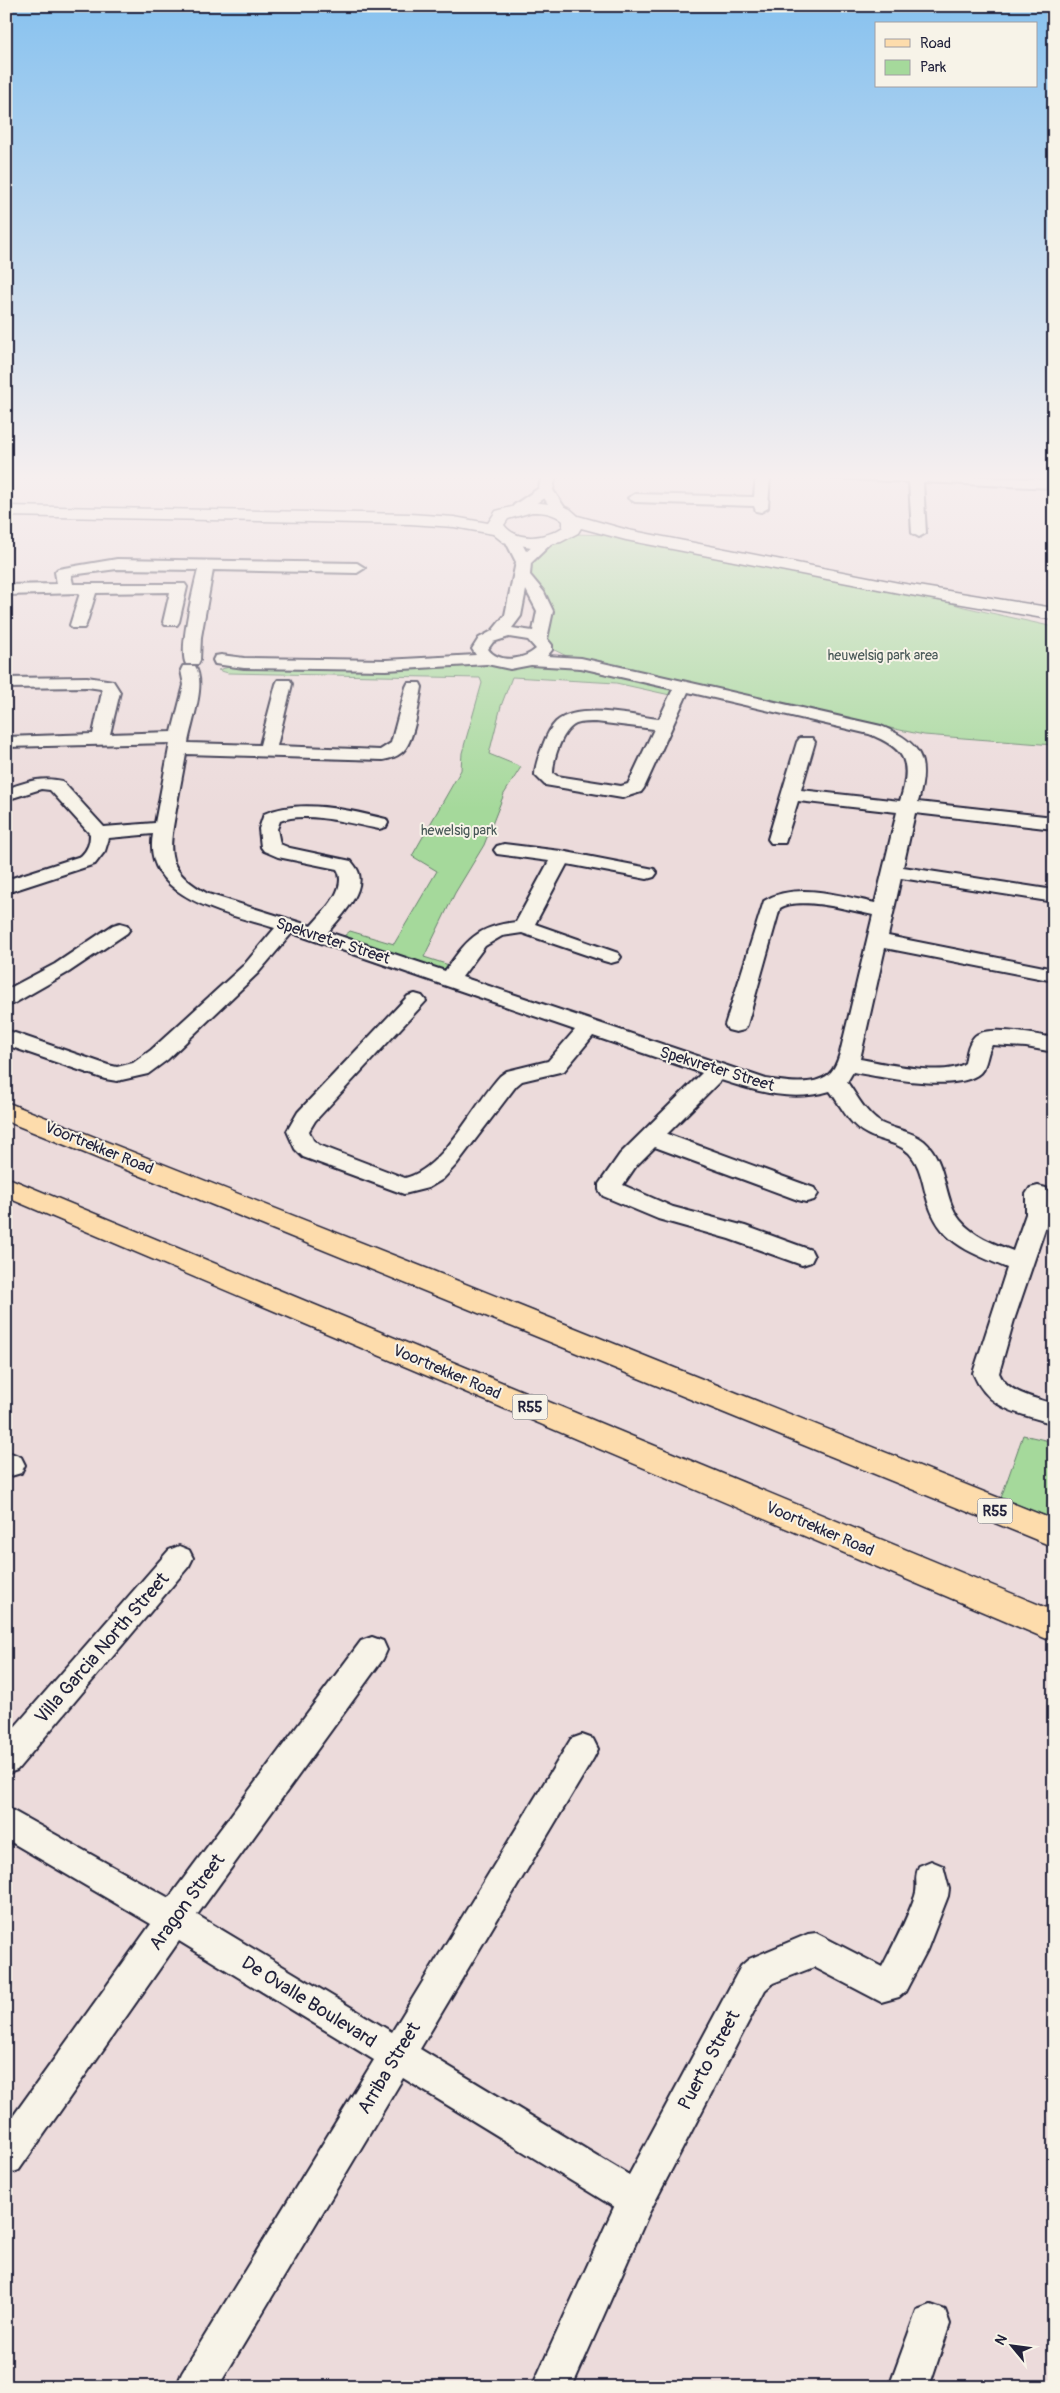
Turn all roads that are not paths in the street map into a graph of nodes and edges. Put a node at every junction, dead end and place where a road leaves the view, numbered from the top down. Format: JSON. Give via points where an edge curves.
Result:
{"nodes":[{"id":1,"x":64,"y":586,"type":"edge"},
{"id":2,"x":206,"y":586,"type":"edge"},
{"id":3,"x":519,"y":586,"type":"edge"},
{"id":4,"x":533,"y":586,"type":"edge"},
{"id":5,"x":887,"y":586,"type":"edge"},
{"id":6,"x":899,"y":588,"type":"junction"},
{"id":7,"x":63,"y":589,"type":"junction"},
{"id":8,"x":89,"y":589,"type":"junction"},
{"id":9,"x":6,"y":590,"type":"edge"},
{"id":10,"x":1054,"y":614,"type":"edge"},
{"id":11,"x":513,"y":616,"type":"junction"},
{"id":12,"x":171,"y":622,"type":"dead end"},
{"id":13,"x":1054,"y":624,"type":"edge"},
{"id":14,"x":78,"y":625,"type":"dead end"},
{"id":15,"x":498,"y":634,"type":"junction"},
{"id":16,"x":540,"y":641,"type":"junction"},
{"id":17,"x":482,"y":643,"type":"junction"},
{"id":18,"x":490,"y":660,"type":"junction"},
{"id":19,"x":532,"y":660,"type":"junction"},
{"id":20,"x":434,"y":661,"type":"junction"},
{"id":21,"x":581,"y":662,"type":"junction"},
{"id":22,"x":204,"y":666,"type":"junction"},
{"id":23,"x":6,"y":683,"type":"edge"},
{"id":24,"x":284,"y":684,"type":"dead end"},
{"id":25,"x":683,"y":685,"type":"junction"},
{"id":26,"x":414,"y":687,"type":"dead end"},
{"id":27,"x":666,"y":726,"type":"junction"},
{"id":28,"x":100,"y":740,"type":"junction"},
{"id":29,"x":6,"y":742,"type":"edge"},
{"id":30,"x":806,"y":742,"type":"dead end"},
{"id":31,"x":179,"y":743,"type":"junction"},
{"id":32,"x":266,"y":751,"type":"junction"},
{"id":33,"x":6,"y":794,"type":"edge"},
{"id":34,"x":790,"y":794,"type":"junction"},
{"id":35,"x":906,"y":808,"type":"junction"},
{"id":36,"x":379,"y":822,"type":"dead end"},
{"id":37,"x":1054,"y":822,"type":"edge"},
{"id":38,"x":163,"y":828,"type":"junction"},
{"id":39,"x":99,"y":833,"type":"junction"},
{"id":40,"x":778,"y":839,"type":"dead end"},
{"id":41,"x":504,"y":850,"type":"dead end"},
{"id":42,"x":561,"y":857,"type":"junction"},
{"id":43,"x":893,"y":871,"type":"junction"},
{"id":44,"x":647,"y":873,"type":"dead end"},
{"id":45,"x":6,"y":888,"type":"edge"},
{"id":46,"x":1054,"y":896,"type":"edge"},
{"id":47,"x":884,"y":911,"type":"junction"},
{"id":48,"x":288,"y":926,"type":"junction"},
{"id":49,"x":523,"y":927,"type":"junction"},
{"id":50,"x":120,"y":929,"type":"dead end"},
{"id":51,"x":315,"y":934,"type":"junction"},
{"id":52,"x":878,"y":940,"type":"junction"},
{"id":53,"x":611,"y":957,"type":"dead end"},
{"id":54,"x":1054,"y":975,"type":"edge"},
{"id":55,"x":450,"y":979,"type":"junction"},
{"id":56,"x":6,"y":999,"type":"edge"},
{"id":57,"x":415,"y":1001,"type":"dead end"},
{"id":58,"x":736,"y":1024,"type":"dead end"},
{"id":59,"x":589,"y":1027,"type":"junction"},
{"id":60,"x":6,"y":1037,"type":"edge"},
{"id":61,"x":1054,"y":1045,"type":"edge"},
{"id":62,"x":717,"y":1071,"type":"junction"},
{"id":63,"x":841,"y":1072,"type":"junction"},
{"id":64,"x":6,"y":1112,"type":"edge"},
{"id":65,"x":652,"y":1137,"type":"junction"},
{"id":66,"x":6,"y":1186,"type":"edge"},
{"id":67,"x":806,"y":1194,"type":"dead end"},
{"id":68,"x":1043,"y":1209,"type":"edge"},
{"id":69,"x":802,"y":1256,"type":"dead end"},
{"id":70,"x":1020,"y":1264,"type":"junction"},
{"id":71,"x":1054,"y":1414,"type":"edge"},
{"id":72,"x":1054,"y":1534,"type":"edge"},
{"id":73,"x":179,"y":1558,"type":"dead end"},
{"id":74,"x":1054,"y":1627,"type":"edge"},
{"id":75,"x":372,"y":1650,"type":"dead end"},
{"id":76,"x":582,"y":1749,"type":"dead end"},
{"id":77,"x":6,"y":1760,"type":"edge"},
{"id":78,"x":6,"y":1822,"type":"edge"},
{"id":79,"x":931,"y":1878,"type":"dead end"},
{"id":80,"x":174,"y":1919,"type":"junction"},
{"id":81,"x":396,"y":2056,"type":"junction"},
{"id":82,"x":6,"y":2157,"type":"edge"},
{"id":83,"x":636,"y":2200,"type":"junction"},
{"id":84,"x":931,"y":2324,"type":"dead end"},
{"id":85,"x":196,"y":2387,"type":"edge"},
{"id":86,"x":552,"y":2387,"type":"edge"},
{"id":87,"x":908,"y":2387,"type":"edge"}],
"edges":[{"from":1,"to":7,"type":"street"},
{"from":2,"to":22,"type":"street","name":"Spekvreter Street"},
{"from":3,"to":11,"type":"street"},
{"from":4,"to":16,"type":"street","via":[[545,611]]},
{"from":5,"to":6,"type":"street"},
{"from":6,"to":10,"type":"street"},
{"from":6,"to":13,"type":"street"},
{"from":7,"to":8,"type":"street"},
{"from":7,"to":9,"type":"street"},
{"from":8,"to":12,"type":"street","via":[[179,587]]},
{"from":8,"to":14,"type":"street"},
{"from":11,"to":15,"type":"street"},
{"from":11,"to":16,"type":"street"},
{"from":15,"to":16,"type":"street","via":[[520,633]]},
{"from":15,"to":17,"type":"street"},
{"from":16,"to":19,"type":"street","via":[[541,654]]},
{"from":16,"to":21,"type":"street"},
{"from":17,"to":18,"type":"street","via":[[481,652]]},
{"from":17,"to":20,"type":"street"},
{"from":18,"to":19,"type":"street","via":[[510,663]]},
{"from":18,"to":20,"type":"street"},
{"from":19,"to":21,"type":"street"},
{"from":20,"to":22,"type":"street","via":[[386,665],[244,663]]},
{"from":21,"to":25,"type":"street"},
{"from":22,"to":31,"type":"street","name":"Spekvreter Street"},
{"from":23,"to":28,"type":"street","via":[[108,684],[111,692]]},
{"from":24,"to":32,"type":"street"},
{"from":25,"to":27,"type":"street"},
{"from":25,"to":35,"type":"street","via":[[894,737],[908,748],[914,760],[914,783]]},
{"from":26,"to":32,"type":"street","via":[[400,744],[389,753]]},
{"from":27,"to":27,"type":"street","via":[[640,781],[631,791],[551,780],[544,775],[561,727],[573,718],[589,716]]},
{"from":28,"to":29,"type":"street"},
{"from":28,"to":31,"type":"street"},
{"from":30,"to":34,"type":"street"},
{"from":31,"to":32,"type":"street"},
{"from":31,"to":38,"type":"street","name":"Spekvreter Street"},
{"from":33,"to":39,"type":"street","via":[[45,782],[56,785]]},
{"from":34,"to":35,"type":"street"},
{"from":34,"to":40,"type":"street"},
{"from":35,"to":37,"type":"street","via":[[941,808]]},
{"from":35,"to":43,"type":"street"},
{"from":36,"to":51,"type":"street","via":[[302,812],[279,813],[271,818],[268,829],[271,847],[285,854],[344,865],[351,872],[348,890]]},
{"from":38,"to":39,"type":"street"},
{"from":38,"to":48,"type":"street","name":"Spekvreter Street","via":[[162,856],[172,874],[188,891]]},
{"from":39,"to":45,"type":"street","via":[[98,848],[88,860]]},
{"from":41,"to":42,"type":"street"},
{"from":42,"to":44,"type":"street"},
{"from":42,"to":49,"type":"street"},
{"from":43,"to":46,"type":"street"},
{"from":43,"to":47,"type":"street"},
{"from":47,"to":52,"type":"street"},
{"from":47,"to":58,"type":"street","via":[[794,896],[776,900],[771,906]]},
{"from":48,"to":51,"type":"street","name":"Spekvreter Street"},
{"from":48,"to":60,"type":"street","via":[[241,979],[159,1055],[140,1068],[116,1074],[105,1072]]},
{"from":49,"to":53,"type":"street"},
{"from":49,"to":55,"type":"street","via":[[495,930],[485,935],[473,946]]},
{"from":50,"to":56,"type":"street","via":[[62,968]]},
{"from":51,"to":55,"type":"street","name":"Spekvreter Street"},
{"from":52,"to":54,"type":"street"},
{"from":52,"to":63,"type":"street"},
{"from":55,"to":59,"type":"street","name":"Spekvreter Street"},
{"from":57,"to":59,"type":"street","via":[[306,1117],[298,1131],[303,1144],[311,1151],[404,1186],[418,1185],[429,1179],[454,1153],[508,1081],[515,1076],[556,1066]]},
{"from":59,"to":62,"type":"street","name":"Spekvreter Street"},
{"from":61,"to":63,"type":"street","via":[[987,1038],[979,1045],[975,1064],[970,1070],[942,1076],[883,1070]]},
{"from":62,"to":63,"type":"street","name":"Spekvreter Street","via":[[763,1086],[790,1089],[813,1087]]},
{"from":62,"to":65,"type":"street"},
{"from":63,"to":70,"type":"street","via":[[867,1124],[907,1141],[924,1156],[945,1216],[958,1233]]},
{"from":64,"to":72,"type":"main road","name":"Voortrekker Road","number":"R55"},
{"from":65,"to":67,"type":"street"},
{"from":65,"to":69,"type":"street","via":[[628,1160],[611,1184],[611,1190],[672,1215],[736,1232]]},
{"from":66,"to":74,"type":"main road","name":"Voortrekker Road","number":"R55"},
{"from":68,"to":70,"type":"street"},
{"from":70,"to":71,"type":"street","via":[[986,1373],[988,1382],[1000,1394]]},
{"from":73,"to":77,"type":"street","name":"Villa Garcia North Street"},
{"from":75,"to":80,"type":"street","name":"Aragon Street"},
{"from":76,"to":81,"type":"street","name":"Arriba Street"},
{"from":78,"to":80,"type":"street","name":"De Ovalle Boulevard"},
{"from":79,"to":83,"type":"street","name":"Puerto Street","via":[[933,1889],[915,1938],[893,1980],[887,1985],[881,1985],[816,1950],[761,1971],[753,1978]]},
{"from":80,"to":81,"type":"street","name":"De Ovalle Boulevard"},
{"from":80,"to":82,"type":"street","name":"Aragon Street"},
{"from":81,"to":83,"type":"street","name":"De Ovalle Boulevard"},
{"from":81,"to":85,"type":"street","name":"Arriba Street"},
{"from":83,"to":86,"type":"street","name":"Puerto Street"},
{"from":84,"to":87,"type":"street"}]}
